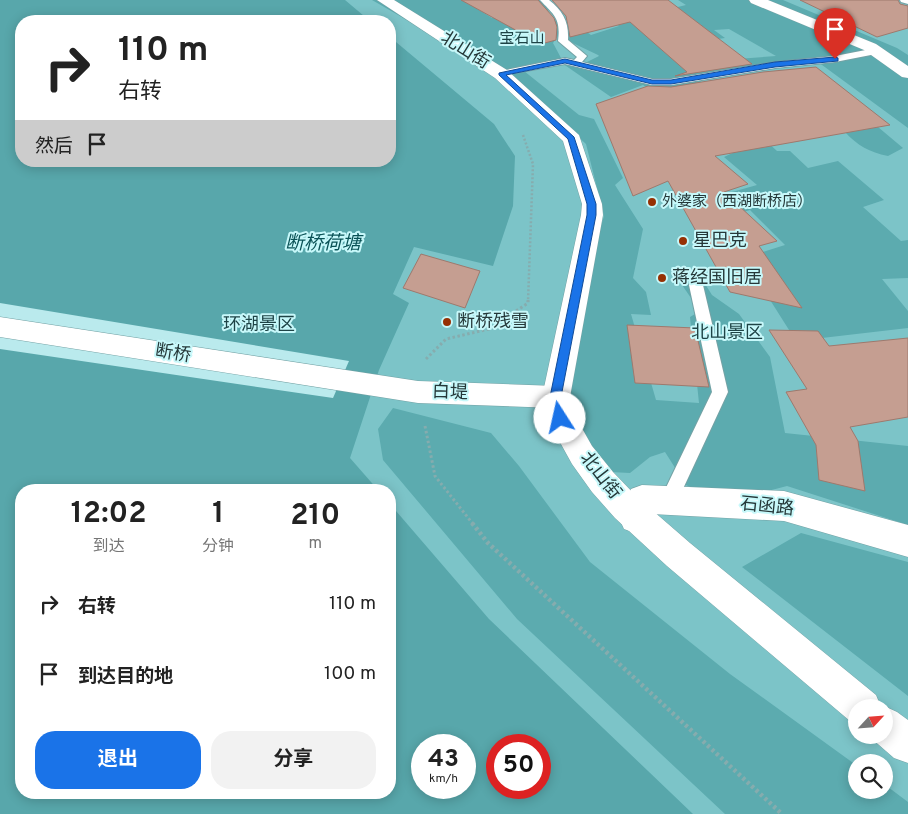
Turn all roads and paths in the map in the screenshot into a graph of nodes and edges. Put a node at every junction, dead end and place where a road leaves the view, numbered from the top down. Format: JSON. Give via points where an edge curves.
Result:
{"nodes":[{"id":1,"x":384,"y":0,"type":"edge"},
{"id":2,"x":544,"y":0,"type":"edge"},
{"id":3,"x":756,"y":0,"type":"edge"},
{"id":4,"x":904,"y":0,"type":"edge"},
{"id":5,"x":908,"y":1,"type":"edge"},
{"id":6,"x":876,"y":51,"type":"junction"},
{"id":7,"x":577,"y":63,"type":"junction"},
{"id":8,"x":908,"y":73,"type":"edge"},
{"id":9,"x":501,"y":74,"type":"junction"},
{"id":10,"x":696,"y":285,"type":"dead end"},
{"id":11,"x":0,"y":327,"type":"edge"},
{"id":12,"x":345,"y":382,"type":"joint"},
{"id":13,"x":556,"y":397,"type":"junction"},
{"id":14,"x":669,"y":500,"type":"junction"},
{"id":15,"x":635,"y":518,"type":"junction"},
{"id":16,"x":908,"y":542,"type":"edge"},
{"id":17,"x":852,"y":699,"type":"edge"},
{"id":18,"x":893,"y":732,"type":"edge"},
{"id":19,"x":908,"y":744,"type":"edge"}],
"edges":[{"from":1,"to":9,"type":"main road","name":"北山街"},
{"from":2,"to":7,"type":"lane","via":[[557,10],[565,25],[563,40],[582,56]]},
{"from":3,"to":6,"type":"main road"},
{"from":4,"to":5,"type":"lane"},
{"from":6,"to":7,"type":"lane","via":[[671,82],[652,82]]},
{"from":6,"to":8,"type":"main road"},
{"from":7,"to":9,"type":"lane","via":[[565,61]]},
{"from":9,"to":13,"type":"main road","name":"北山街","via":[[572,139],[592,204]]},
{"from":10,"to":14,"type":"lane","via":[[720,392]]},
{"from":11,"to":12,"type":"main road","name":"断桥"},
{"from":12,"to":13,"type":"main road","name":"白堤","via":[[418,392]]},
{"from":13,"to":15,"type":"main road","name":"北山街","via":[[560,418],[592,469]]},
{"from":14,"to":15,"type":"main road","name":"石函路","via":[[642,499]]},
{"from":14,"to":16,"type":"main road","name":"石函路","via":[[784,506]]},
{"from":15,"to":17,"type":"main road","name":"北山街"},
{"from":18,"to":19,"type":"main road"}]}
